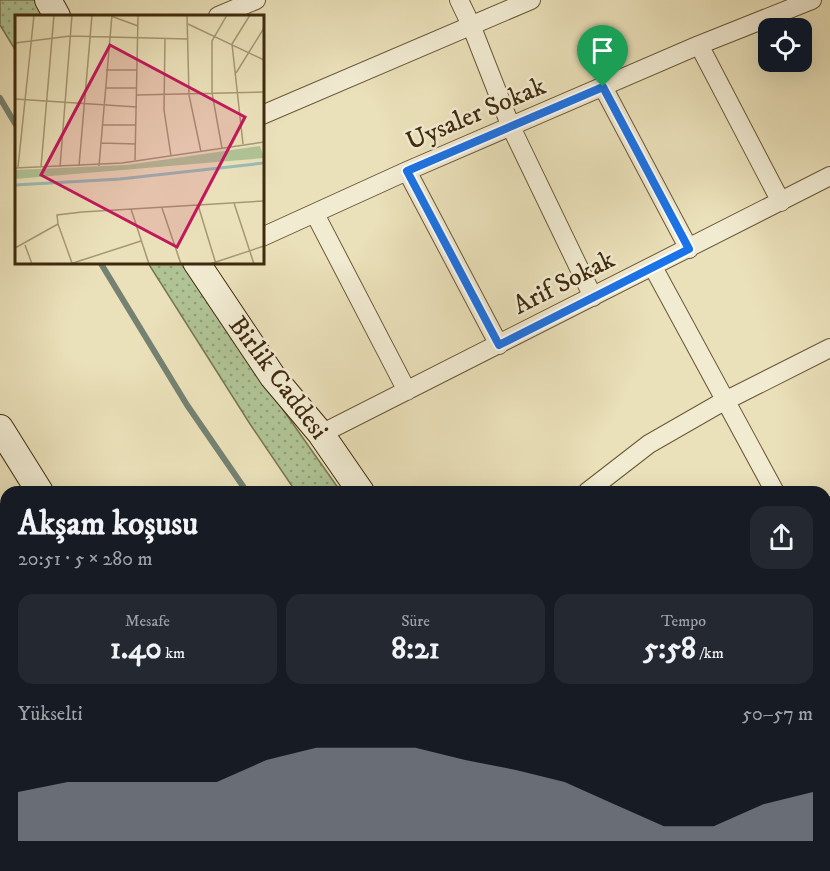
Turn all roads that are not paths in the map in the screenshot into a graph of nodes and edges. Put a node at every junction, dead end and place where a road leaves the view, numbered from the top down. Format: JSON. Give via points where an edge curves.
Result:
{"nodes":[{"id":1,"x":48,"y":0,"type":"edge"},
{"id":2,"x":256,"y":0,"type":"edge"},
{"id":3,"x":459,"y":0,"type":"edge"},
{"id":4,"x":531,"y":0,"type":"edge"},
{"id":5,"x":812,"y":0,"type":"edge"},
{"id":6,"x":56,"y":15,"type":"edge"},
{"id":7,"x":220,"y":15,"type":"edge"},
{"id":8,"x":471,"y":25,"type":"junction"},
{"id":9,"x":699,"y":45,"type":"junction"},
{"id":10,"x":603,"y":87,"type":"junction"},
{"id":11,"x":264,"y":114,"type":"edge"},
{"id":12,"x":511,"y":127,"type":"junction"},
{"id":13,"x":407,"y":171,"type":"junction"},
{"id":14,"x":830,"y":177,"type":"edge"},
{"id":15,"x":781,"y":202,"type":"junction"},
{"id":16,"x":315,"y":214,"type":"junction"},
{"id":17,"x":264,"y":236,"type":"edge"},
{"id":18,"x":689,"y":249,"type":"junction"},
{"id":19,"x":200,"y":264,"type":"edge"},
{"id":20,"x":653,"y":267,"type":"junction"},
{"id":21,"x":593,"y":297,"type":"junction"},
{"id":22,"x":499,"y":345,"type":"junction"},
{"id":23,"x":830,"y":348,"type":"edge"},
{"id":24,"x":407,"y":392,"type":"junction"},
{"id":25,"x":726,"y":401,"type":"junction"},
{"id":26,"x":0,"y":428,"type":"edge"},
{"id":27,"x":321,"y":434,"type":"junction"},
{"id":28,"x":36,"y":486,"type":"edge"},
{"id":29,"x":357,"y":486,"type":"edge"},
{"id":30,"x":595,"y":486,"type":"edge"},
{"id":31,"x":772,"y":486,"type":"edge"}],
"edges":[{"from":1,"to":6,"type":"street"},
{"from":2,"to":7,"type":"street"},
{"from":3,"to":8,"type":"street"},
{"from":4,"to":8,"type":"street"},
{"from":5,"to":9,"type":"street","name":"Uysaler Sokak"},
{"from":8,"to":11,"type":"street"},
{"from":8,"to":12,"type":"street"},
{"from":9,"to":10,"type":"street","name":"Uysaler Sokak"},
{"from":9,"to":15,"type":"street"},
{"from":10,"to":12,"type":"street","name":"Uysaler Sokak"},
{"from":10,"to":18,"type":"street"},
{"from":12,"to":13,"type":"street","name":"Uysaler Sokak"},
{"from":12,"to":21,"type":"street"},
{"from":13,"to":16,"type":"street","name":"Uysaler Sokak"},
{"from":13,"to":22,"type":"street"},
{"from":14,"to":15,"type":"street","name":"Arif Sokak"},
{"from":15,"to":18,"type":"street","name":"Arif Sokak"},
{"from":16,"to":17,"type":"street","name":"Uysaler Sokak"},
{"from":16,"to":24,"type":"street"},
{"from":18,"to":20,"type":"street","name":"Arif Sokak"},
{"from":19,"to":27,"type":"street","name":"Birlik Caddesi","via":[[273,377]]},
{"from":20,"to":21,"type":"street","name":"Arif Sokak"},
{"from":20,"to":25,"type":"street"},
{"from":21,"to":22,"type":"street","name":"Arif Sokak"},
{"from":22,"to":24,"type":"street","name":"Arif Sokak"},
{"from":23,"to":25,"type":"street"},
{"from":24,"to":27,"type":"street","name":"Arif Sokak"},
{"from":25,"to":30,"type":"street","via":[[649,444]]},
{"from":25,"to":31,"type":"street"},
{"from":26,"to":28,"type":"street"},
{"from":27,"to":29,"type":"street","name":"Birlik Caddesi"}]}
